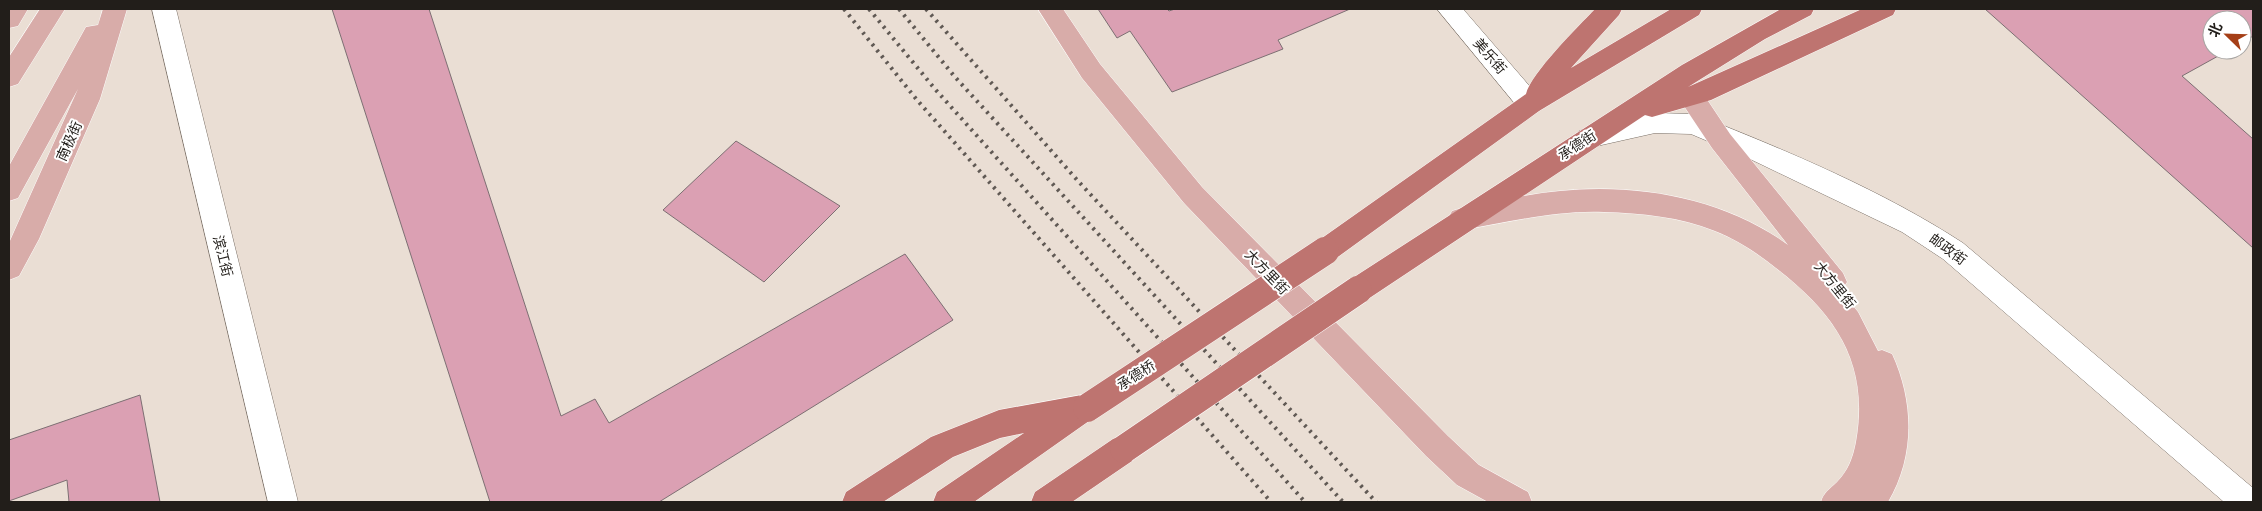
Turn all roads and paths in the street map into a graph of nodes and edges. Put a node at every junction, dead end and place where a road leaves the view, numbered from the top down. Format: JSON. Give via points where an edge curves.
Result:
{"nodes":[{"id":1,"x":16,"y":9,"type":"edge"},
{"id":2,"x":53,"y":9,"type":"edge"},
{"id":3,"x":109,"y":9,"type":"edge"},
{"id":4,"x":115,"y":9,"type":"edge"},
{"id":5,"x":164,"y":9,"type":"edge"},
{"id":6,"x":1032,"y":9,"type":"edge"},
{"id":7,"x":1050,"y":9,"type":"edge"},
{"id":8,"x":1449,"y":9,"type":"edge"},
{"id":9,"x":1610,"y":9,"type":"edge"},
{"id":10,"x":1690,"y":9,"type":"edge"},
{"id":11,"x":1802,"y":9,"type":"edge"},
{"id":12,"x":1884,"y":9,"type":"edge"},
{"id":13,"x":9,"y":19,"type":"edge"},
{"id":14,"x":9,"y":77,"type":"edge"},
{"id":15,"x":1691,"y":96,"type":"junction"},
{"id":16,"x":1530,"y":104,"type":"junction"},
{"id":17,"x":1626,"y":114,"type":"junction"},
{"id":18,"x":1714,"y":131,"type":"junction"},
{"id":19,"x":1588,"y":138,"type":"junction"},
{"id":20,"x":9,"y":190,"type":"edge"},
{"id":21,"x":1462,"y":219,"type":"junction"},
{"id":22,"x":9,"y":268,"type":"edge"},
{"id":23,"x":1087,"y":408,"type":"junction"},
{"id":24,"x":1124,"y":449,"type":"junction"},
{"id":25,"x":283,"y":502,"type":"edge"},
{"id":26,"x":858,"y":502,"type":"edge"},
{"id":27,"x":948,"y":502,"type":"edge"},
{"id":28,"x":1046,"y":502,"type":"edge"},
{"id":29,"x":1076,"y":502,"type":"edge"},
{"id":30,"x":1481,"y":502,"type":"edge"},
{"id":31,"x":1517,"y":502,"type":"edge"},
{"id":32,"x":1836,"y":502,"type":"edge"},
{"id":33,"x":1872,"y":502,"type":"edge"},
{"id":34,"x":2247,"y":502,"type":"edge"}],
"edges":[{"from":1,"to":13,"type":"main road"},
{"from":2,"to":14,"type":"main road"},
{"from":3,"to":20,"type":"main road","name":"南极街"},
{"from":4,"to":22,"type":"main road","name":"南极街","via":[[87,100]]},
{"from":5,"to":25,"type":"street","name":"滨江街"},
{"from":6,"to":30,"type":"main road","name":"大方里街","via":[[1186,212],[1412,446]]},
{"from":7,"to":31,"type":"main road","name":"大方里街","via":[[1091,71],[1193,195],[1437,446],[1468,475]]},
{"from":8,"to":16,"type":"street","name":"美乐街"},
{"from":9,"to":16,"type":"highway","via":[[1567,54]]},
{"from":10,"to":16,"type":"highway"},
{"from":11,"to":17,"type":"highway","name":"承德街","via":[[1702,64]]},
{"from":12,"to":15,"type":"highway"},
{"from":15,"to":17,"type":"highway"},
{"from":15,"to":18,"type":"main road","name":"大方里街"},
{"from":16,"to":23,"type":"highway","name":"承德桥","bridge":true,"via":[[1325,251]]},
{"from":17,"to":19,"type":"highway","name":"承德街"},
{"from":18,"to":19,"type":"street","name":"邮政街","via":[[1693,124],[1655,123]]},
{"from":18,"to":33,"type":"main road","name":"大方里街","via":[[1866,324],[1894,399],[1894,439],[1889,467]]},
{"from":18,"to":34,"type":"street","name":"邮政街","via":[[1912,224],[1953,251]]},
{"from":19,"to":21,"type":"highway","name":"承德街"},
{"from":21,"to":24,"type":"highway","name":"承德街","bridge":true},
{"from":21,"to":32,"type":"main road","name":"大方里街","via":[[1569,202],[1648,205],[1706,216],[1738,228],[1817,284],[1845,315],[1857,335],[1872,378],[1875,409],[1864,466],[1851,489]]},
{"from":23,"to":26,"type":"highway","via":[[999,424],[950,444]]},
{"from":23,"to":27,"type":"highway","name":"承德桥"},
{"from":24,"to":28,"type":"highway"},
{"from":24,"to":29,"type":"highway"}]}
